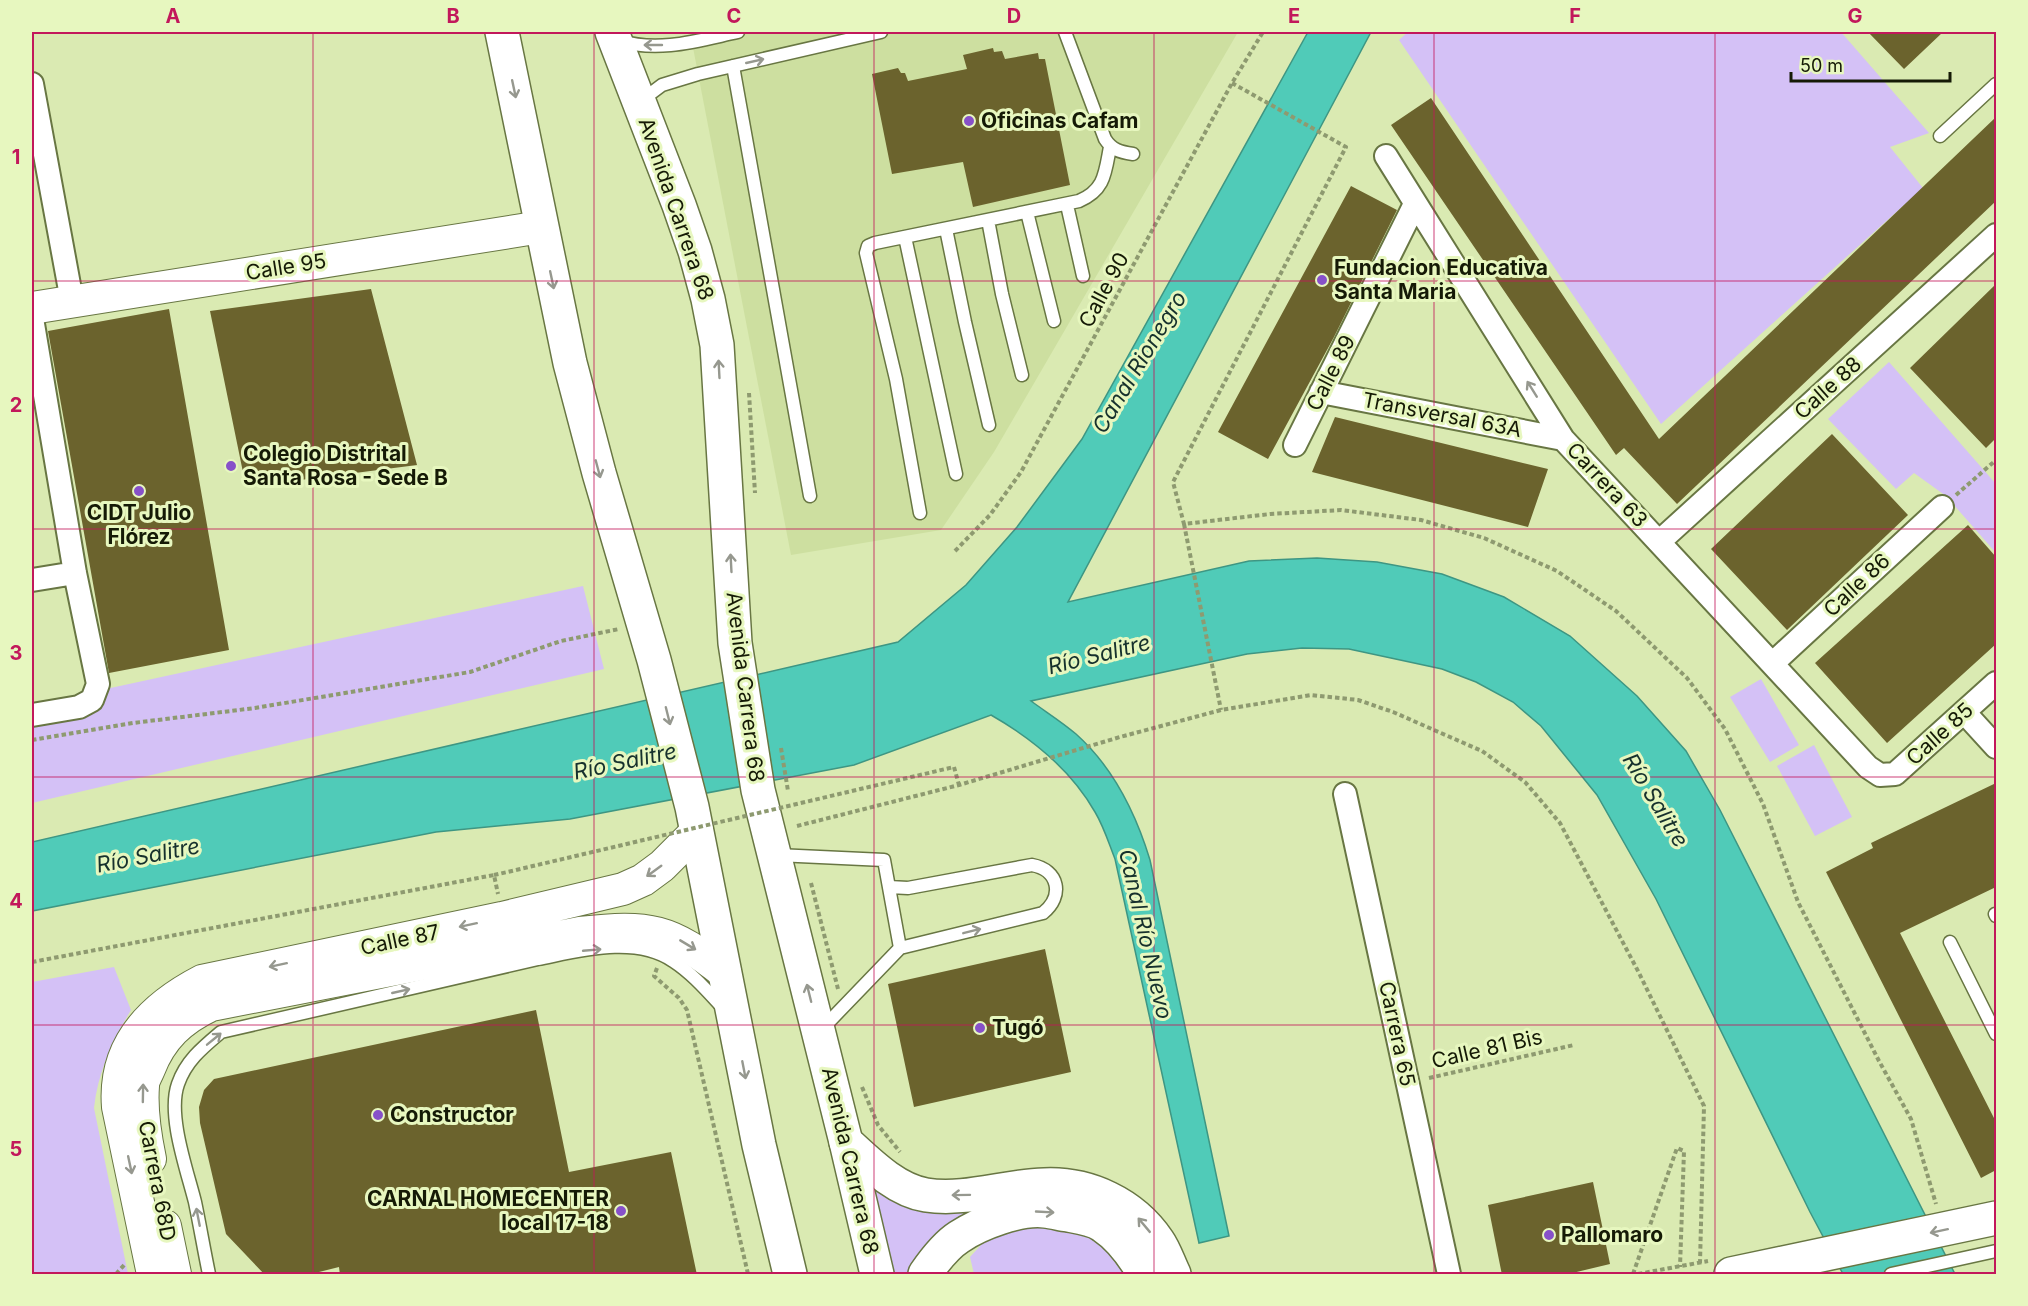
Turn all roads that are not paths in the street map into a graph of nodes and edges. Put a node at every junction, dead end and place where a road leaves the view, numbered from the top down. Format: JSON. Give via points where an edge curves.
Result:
{"nodes":[{"id":1,"x":502,"y":32,"type":"edge"},
{"id":2,"x":738,"y":32,"type":"edge"},
{"id":3,"x":881,"y":32,"type":"edge"},
{"id":4,"x":1065,"y":32,"type":"edge"},
{"id":5,"x":613,"y":35,"type":"edge"},
{"id":6,"x":733,"y":66,"type":"junction"},
{"id":7,"x":32,"y":84,"type":"edge"},
{"id":8,"x":1996,"y":84,"type":"edge"},
{"id":9,"x":639,"y":103,"type":"junction"},
{"id":10,"x":1940,"y":136,"type":"dead end"},
{"id":11,"x":1110,"y":147,"type":"junction"},
{"id":12,"x":1133,"y":154,"type":"dead end"},
{"id":13,"x":1386,"y":156,"type":"dead end"},
{"id":14,"x":1415,"y":204,"type":"junction"},
{"id":15,"x":1067,"y":205,"type":"junction"},
{"id":16,"x":1027,"y":212,"type":"junction"},
{"id":17,"x":988,"y":220,"type":"junction"},
{"id":18,"x":541,"y":227,"type":"junction"},
{"id":19,"x":946,"y":229,"type":"junction"},
{"id":20,"x":1996,"y":235,"type":"edge"},
{"id":21,"x":905,"y":237,"type":"junction"},
{"id":22,"x":1083,"y":276,"type":"dead end"},
{"id":23,"x":72,"y":301,"type":"junction"},
{"id":24,"x":32,"y":308,"type":"edge"},
{"id":25,"x":32,"y":318,"type":"edge"},
{"id":26,"x":1054,"y":321,"type":"dead end"},
{"id":27,"x":1022,"y":375,"type":"dead end"},
{"id":28,"x":1321,"y":392,"type":"junction"},
{"id":29,"x":989,"y":425,"type":"dead end"},
{"id":30,"x":1563,"y":438,"type":"junction"},
{"id":31,"x":42,"y":444,"type":"edge"},
{"id":32,"x":1294,"y":445,"type":"dead end"},
{"id":33,"x":956,"y":474,"type":"dead end"},
{"id":34,"x":810,"y":496,"type":"dead end"},
{"id":35,"x":1942,"y":507,"type":"road end"},
{"id":36,"x":920,"y":513,"type":"dead end"},
{"id":37,"x":1660,"y":541,"type":"junction"},
{"id":38,"x":75,"y":573,"type":"junction"},
{"id":39,"x":32,"y":580,"type":"edge"},
{"id":40,"x":1773,"y":663,"type":"junction"},
{"id":41,"x":1996,"y":683,"type":"edge"},
{"id":42,"x":1964,"y":712,"type":"junction"},
{"id":43,"x":32,"y":715,"type":"edge"},
{"id":44,"x":1996,"y":747,"type":"edge"},
{"id":45,"x":1880,"y":774,"type":"joint"},
{"id":46,"x":1345,"y":794,"type":"dead end"},
{"id":47,"x":694,"y":819,"type":"junction"},
{"id":48,"x":774,"y":855,"type":"junction"},
{"id":49,"x":889,"y":887,"type":"junction"},
{"id":50,"x":1950,"y":942,"type":"dead end"},
{"id":51,"x":900,"y":948,"type":"junction"},
{"id":52,"x":725,"y":973,"type":"junction"},
{"id":53,"x":734,"y":1020,"type":"junction"},
{"id":54,"x":819,"y":1032,"type":"junction"},
{"id":55,"x":1996,"y":1034,"type":"edge"},
{"id":56,"x":155,"y":1053,"type":"joint"},
{"id":57,"x":121,"y":1066,"type":"joint"},
{"id":58,"x":846,"y":1142,"type":"junction"},
{"id":59,"x":1996,"y":1218,"type":"edge"},
{"id":60,"x":1996,"y":1251,"type":"edge"},
{"id":61,"x":153,"y":1275,"type":"edge"},
{"id":62,"x":175,"y":1275,"type":"edge"},
{"id":63,"x":209,"y":1275,"type":"edge"},
{"id":64,"x":790,"y":1275,"type":"edge"},
{"id":65,"x":877,"y":1275,"type":"edge"},
{"id":66,"x":925,"y":1275,"type":"edge"},
{"id":67,"x":1144,"y":1275,"type":"edge"},
{"id":68,"x":1174,"y":1275,"type":"edge"},
{"id":69,"x":1449,"y":1275,"type":"edge"},
{"id":70,"x":1731,"y":1275,"type":"edge"},
{"id":71,"x":1891,"y":1275,"type":"edge"}],
"edges":[{"from":1,"to":18,"type":"main road","one_way":true},
{"from":2,"to":5,"type":"lane","one_way":true,"via":[[659,45],[629,43]]},
{"from":6,"to":3,"type":"lane","one_way":true},
{"from":4,"to":11,"type":"lane"},
{"from":5,"to":9,"type":"main road","name":"Avenida Carrera 68"},
{"from":6,"to":9,"type":"lane","via":[[662,85]]},
{"from":6,"to":34,"type":"lane"},
{"from":7,"to":23,"type":"street"},
{"from":8,"to":10,"type":"lane"},
{"from":48,"to":9,"type":"main road","name":"Avenida Carrera 68","one_way":true,"via":[[758,790],[735,643],[717,345],[695,251]]},
{"from":11,"to":12,"type":"lane"},
{"from":11,"to":15,"type":"lane","via":[[1098,190]]},
{"from":13,"to":14,"type":"street","name":"Carrera 63"},
{"from":14,"to":28,"type":"street","name":"Calle 89"},
{"from":30,"to":14,"type":"street","name":"Carrera 63","one_way":true},
{"from":15,"to":16,"type":"lane"},
{"from":15,"to":22,"type":"lane"},
{"from":16,"to":17,"type":"lane"},
{"from":16,"to":26,"type":"lane"},
{"from":17,"to":19,"type":"lane"},
{"from":17,"to":27,"type":"lane"},
{"from":18,"to":23,"type":"street","name":"Calle 95"},
{"from":18,"to":47,"type":"main road","one_way":true,"via":[[573,374],[654,660]]},
{"from":19,"to":21,"type":"lane"},
{"from":19,"to":29,"type":"lane"},
{"from":20,"to":37,"type":"street","name":"Calle 88"},
{"from":21,"to":33,"type":"lane"},
{"from":21,"to":36,"type":"lane","via":[[875,243],[868,246],[867,253],[896,379]]},
{"from":23,"to":24,"type":"street","name":"Calle 95"},
{"from":25,"to":31,"type":"street"},
{"from":28,"to":30,"type":"street","name":"Transversal 63A"},
{"from":28,"to":32,"type":"street","name":"Calle 89"},
{"from":30,"to":37,"type":"street","name":"Carrera 63"},
{"from":31,"to":38,"type":"street"},
{"from":35,"to":40,"type":"street","name":"Calle 86"},
{"from":37,"to":40,"type":"street","name":"Carrera 63"},
{"from":38,"to":39,"type":"street"},
{"from":38,"to":43,"type":"street","via":[[98,684],[92,700],[79,707]]},
{"from":40,"to":45,"type":"street","name":"Carrera 63","via":[[1868,767]]},
{"from":41,"to":42,"type":"street","name":"Calle 85"},
{"from":42,"to":44,"type":"street"},
{"from":42,"to":45,"type":"street","name":"Calle 85","via":[[1895,774]]},
{"from":46,"to":69,"type":"street","name":"Carrera 65"},
{"from":47,"to":52,"type":"main road"},
{"from":47,"to":57,"type":"street","name":"Calle 87","one_way":true,"via":[[662,866],[623,889],[202,981],[146,1020]]},
{"from":48,"to":49,"type":"lane","via":[[884,860]]},
{"from":54,"to":48,"type":"main road","name":"Avenida Carrera 68","one_way":true},
{"from":49,"to":51,"type":"lane"},
{"from":51,"to":49,"type":"lane","one_way":true,"via":[[1043,913],[1053,903],[1056,888],[1047,870],[1032,865],[908,888]]},
{"from":50,"to":55,"type":"lane"},
{"from":51,"to":54,"type":"lane"},
{"from":52,"to":53,"type":"main road"},
{"from":56,"to":52,"type":"street","name":"Calle 87","one_way":true,"via":[[174,1027],[211,1005],[579,933],[620,928],[669,935]]},
{"from":63,"to":53,"type":"lane","one_way":true,"via":[[175,1120],[176,1098],[185,1067],[221,1032],[548,957],[620,947],[671,959],[694,977]]},
{"from":53,"to":64,"type":"main road","one_way":true},
{"from":54,"to":58,"type":"main road","name":"Avenida Carrera 68"},
{"from":62,"to":56,"type":"street","name":"Carrera 68D","one_way":true,"via":[[143,1118],[143,1084]]},
{"from":57,"to":61,"type":"street","name":"Carrera 68D","one_way":true,"via":[[118,1107]]},
{"from":58,"to":65,"type":"main road","name":"Avenida Carrera 68"},
{"from":68,"to":58,"type":"main road","one_way":true,"via":[[1159,1242],[1136,1215],[1111,1199],[1078,1188],[1044,1185],[968,1196],[924,1194],[884,1175]]},
{"from":59,"to":70,"type":"main road","one_way":true},
{"from":60,"to":71,"type":"lane"},
{"from":66,"to":67,"type":"main road","one_way":true,"via":[[935,1259],[967,1232],[1010,1215],[1043,1210],[1101,1224],[1134,1256]]}]}
